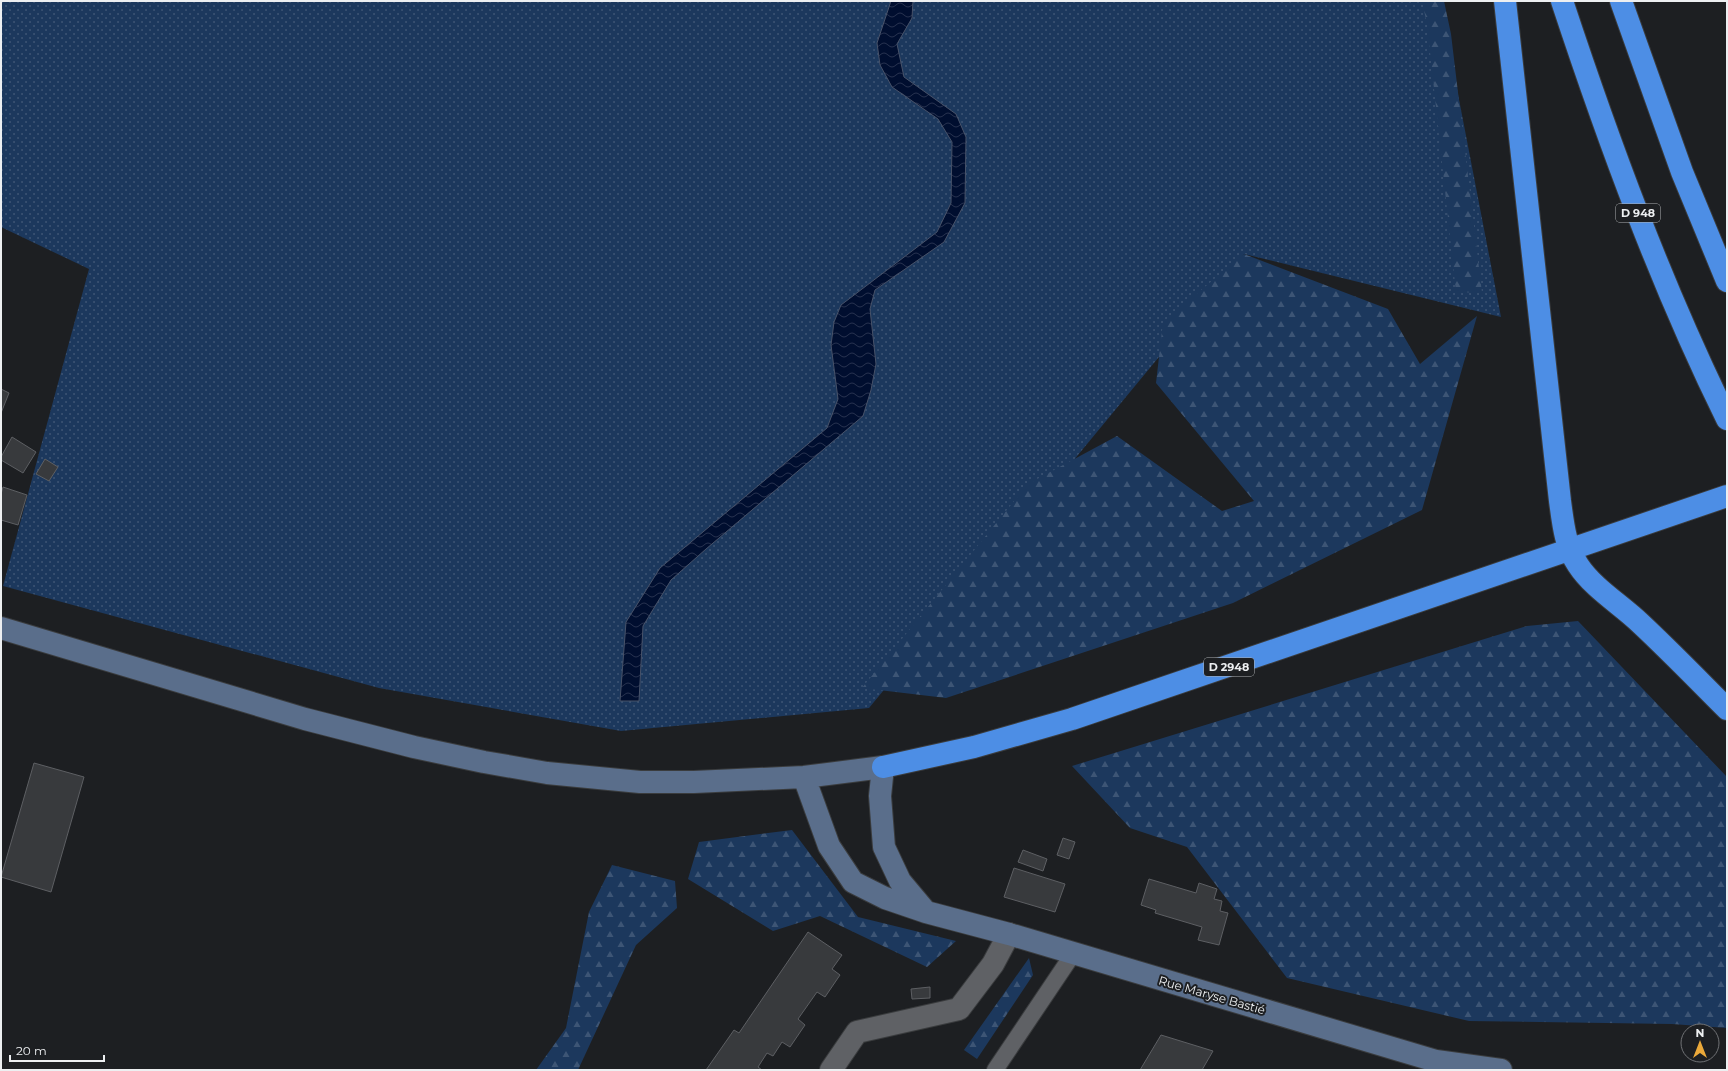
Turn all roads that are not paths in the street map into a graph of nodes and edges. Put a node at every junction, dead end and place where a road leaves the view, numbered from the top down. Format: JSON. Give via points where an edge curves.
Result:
{"nodes":[{"id":1,"x":1505,"y":1,"type":"edge"},
{"id":2,"x":1562,"y":1,"type":"edge"},
{"id":3,"x":1621,"y":1,"type":"edge"},
{"id":4,"x":1727,"y":281,"type":"edge"},
{"id":5,"x":1727,"y":419,"type":"edge"},
{"id":6,"x":1727,"y":496,"type":"edge"},
{"id":7,"x":1570,"y":550,"type":"junction"},
{"id":8,"x":1,"y":628,"type":"edge"},
{"id":9,"x":1727,"y":709,"type":"edge"},
{"id":10,"x":883,"y":767,"type":"junction"},
{"id":11,"x":804,"y":777,"type":"junction"},
{"id":12,"x":926,"y":912,"type":"junction"},
{"id":13,"x":1009,"y":934,"type":"junction"},
{"id":14,"x":1073,"y":954,"type":"junction"},
{"id":15,"x":831,"y":1070,"type":"edge"},
{"id":16,"x":995,"y":1070,"type":"edge"},
{"id":17,"x":1500,"y":1070,"type":"edge"}],
"edges":[{"from":1,"to":7,"type":"highway","via":[[1560,501]]},
{"from":2,"to":5,"type":"highway","number":"D 948","via":[[1627,186],[1696,357]]},
{"from":3,"to":4,"type":"highway","via":[[1682,172]]},
{"from":6,"to":7,"type":"highway"},
{"from":7,"to":9,"type":"highway","via":[[1589,579],[1640,623]]},
{"from":7,"to":10,"type":"highway","number":"D 2948","via":[[1072,719],[974,747]]},
{"from":8,"to":11,"type":"street","number":"D 2948","via":[[305,719],[414,748],[484,762],[547,773],[640,782]]},
{"from":10,"to":11,"type":"street","number":"D 2948"},
{"from":10,"to":12,"type":"street","via":[[880,796],[884,847],[900,881]]},
{"from":11,"to":12,"type":"street","name":"Rue Maryse Bastié","via":[[828,846],[853,882],[885,898]]},
{"from":12,"to":13,"type":"street","name":"Rue Maryse Bastié"},
{"from":13,"to":14,"type":"street","name":"Rue Maryse Bastié"},
{"from":13,"to":15,"type":"street","via":[[993,964],[958,1009],[857,1032]]},
{"from":14,"to":16,"type":"lane"},
{"from":14,"to":17,"type":"street","name":"Rue Maryse Bastié","via":[[1436,1061]]}]}
